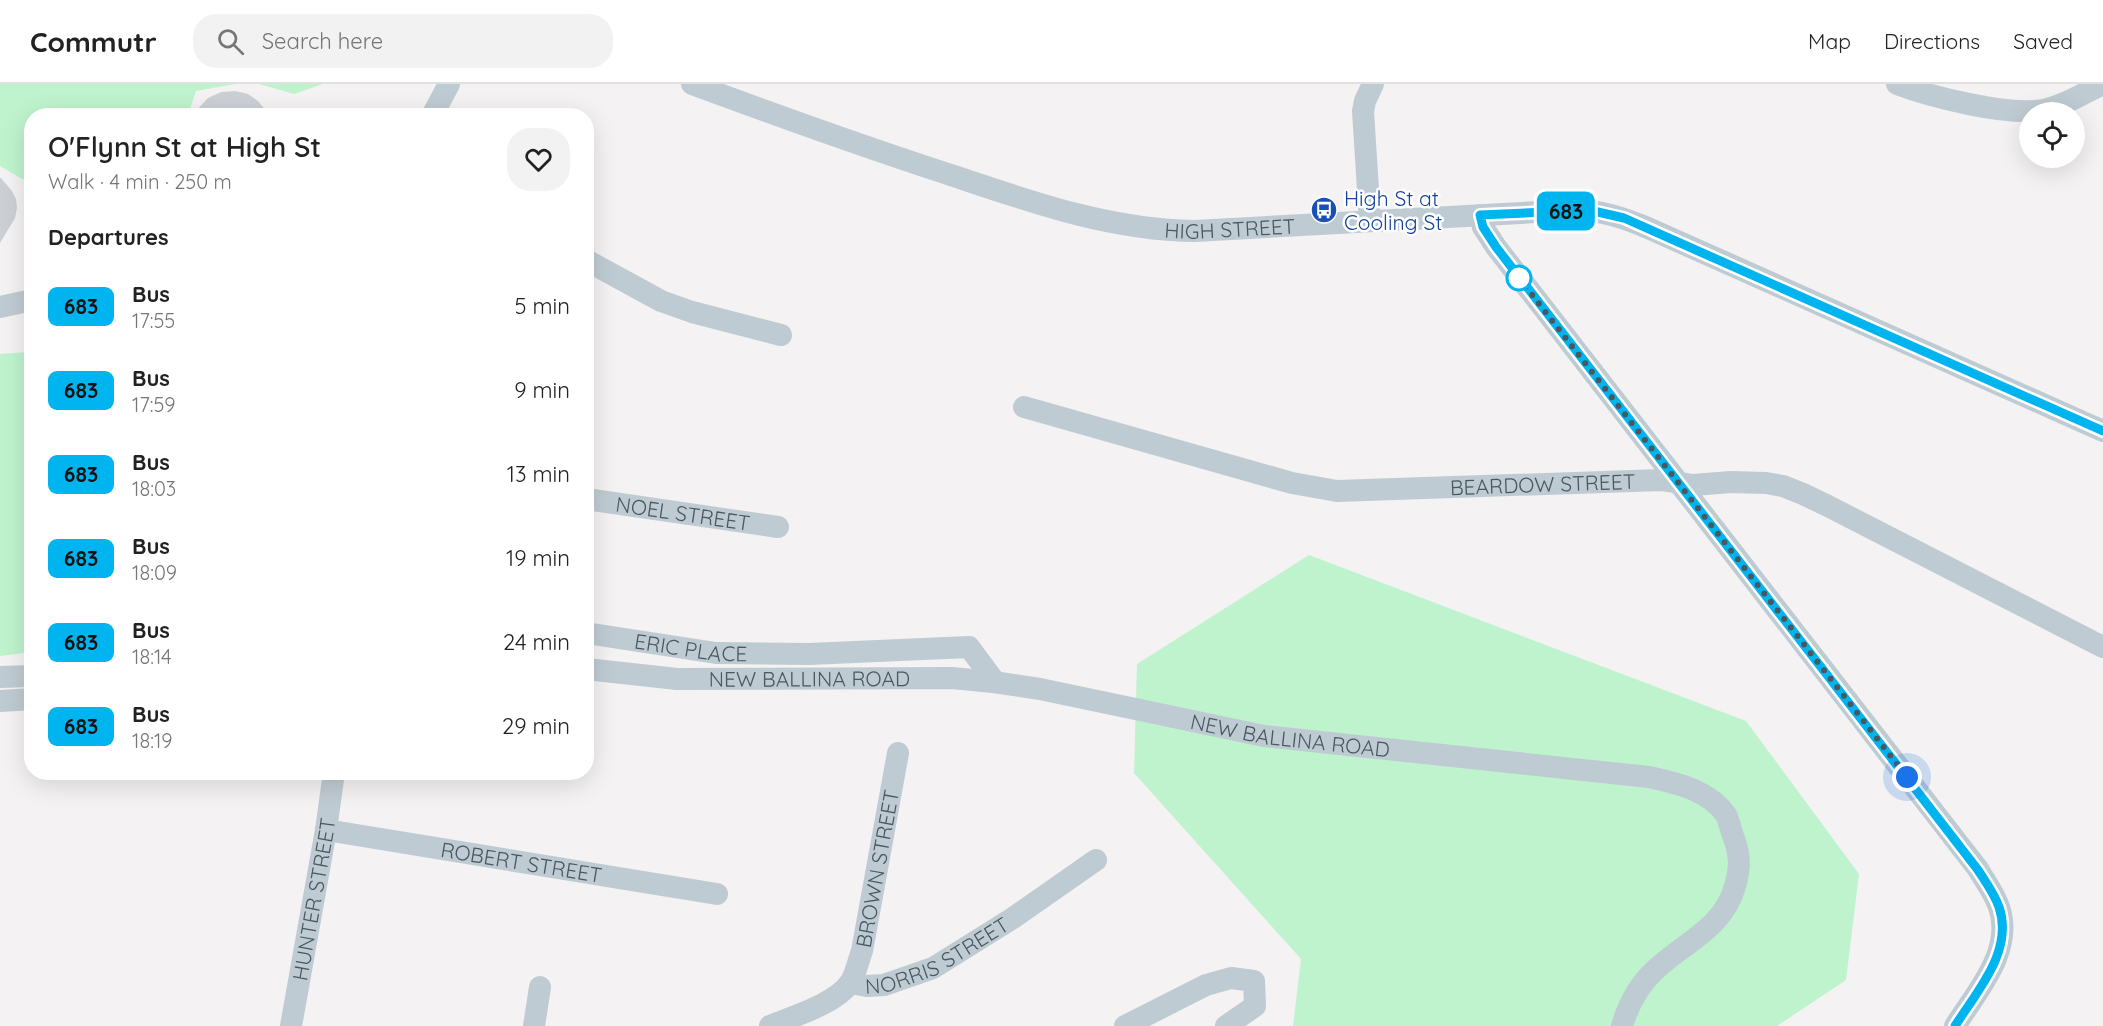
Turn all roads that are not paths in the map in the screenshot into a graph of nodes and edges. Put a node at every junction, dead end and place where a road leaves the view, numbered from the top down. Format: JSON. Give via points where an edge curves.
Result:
{"nodes":[{"id":1,"x":449,"y":84,"type":"edge"},
{"id":2,"x":692,"y":84,"type":"edge"},
{"id":3,"x":1897,"y":84,"type":"edge"},
{"id":4,"x":2103,"y":84,"type":"edge"},
{"id":5,"x":1368,"y":87,"type":"edge"},
{"id":6,"x":1941,"y":91,"type":"edge"},
{"id":7,"x":436,"y":108,"type":"edge"},
{"id":8,"x":1480,"y":215,"type":"junction"},
{"id":9,"x":1370,"y":221,"type":"junction"},
{"id":10,"x":594,"y":264,"type":"edge"},
{"id":11,"x":24,"y":302,"type":"edge"},
{"id":12,"x":0,"y":307,"type":"edge"},
{"id":13,"x":781,"y":336,"type":"dead end"},
{"id":14,"x":1024,"y":407,"type":"dead end"},
{"id":15,"x":2103,"y":431,"type":"edge"},
{"id":16,"x":1679,"y":483,"type":"junction"},
{"id":17,"x":594,"y":500,"type":"edge"},
{"id":18,"x":778,"y":527,"type":"dead end"},
{"id":19,"x":594,"y":634,"type":"edge"},
{"id":20,"x":2103,"y":647,"type":"edge"},
{"id":21,"x":594,"y":670,"type":"edge"},
{"id":22,"x":24,"y":676,"type":"edge"},
{"id":23,"x":0,"y":677,"type":"edge"},
{"id":24,"x":995,"y":682,"type":"junction"},
{"id":25,"x":24,"y":700,"type":"edge"},
{"id":26,"x":0,"y":701,"type":"edge"},
{"id":27,"x":898,"y":753,"type":"dead end"},
{"id":28,"x":333,"y":780,"type":"edge"},
{"id":29,"x":326,"y":830,"type":"junction"},
{"id":30,"x":1096,"y":860,"type":"dead end"},
{"id":31,"x":717,"y":894,"type":"dead end"},
{"id":32,"x":850,"y":983,"type":"junction"},
{"id":33,"x":540,"y":987,"type":"dead end"},
{"id":34,"x":291,"y":1026,"type":"edge"},
{"id":35,"x":534,"y":1026,"type":"edge"},
{"id":36,"x":770,"y":1026,"type":"edge"},
{"id":37,"x":1125,"y":1026,"type":"edge"},
{"id":38,"x":1226,"y":1026,"type":"edge"},
{"id":39,"x":1622,"y":1026,"type":"edge"},
{"id":40,"x":1955,"y":1026,"type":"edge"}],
"edges":[{"from":1,"to":7,"type":"street"},
{"from":2,"to":9,"type":"street","name":"HIGH STREET","via":[[860,146],[1056,210],[1129,225],[1195,231]]},
{"from":3,"to":6,"type":"street"},
{"from":4,"to":6,"type":"street","via":[[2063,104],[2027,111]]},
{"from":5,"to":9,"type":"street","via":[[1363,111]]},
{"from":8,"to":9,"type":"street","name":"HIGH STREET"},
{"from":8,"to":15,"type":"street","name":"HIGH STREET","via":[[1589,210],[1624,218]]},
{"from":8,"to":16,"type":"street","via":[[1496,247]]},
{"from":10,"to":13,"type":"street","via":[[661,301]]},
{"from":11,"to":12,"type":"street"},
{"from":14,"to":16,"type":"street","name":"BEARDOW STREET","via":[[1292,483],[1336,491],[1661,480]]},
{"from":16,"to":20,"type":"street","name":"BEARDOW STREET","via":[[1783,486]]},
{"from":16,"to":40,"type":"street","via":[[1991,890],[2001,920],[2000,948],[1992,968]]},
{"from":17,"to":18,"type":"street","name":"NOEL STREET"},
{"from":19,"to":24,"type":"street","name":"ERIC PLACE","via":[[716,653],[809,654],[969,647]]},
{"from":21,"to":24,"type":"street","name":"NEW BALLINA ROAD","via":[[677,679],[952,678]]},
{"from":22,"to":23,"type":"street"},
{"from":24,"to":39,"type":"street","name":"NEW BALLINA ROAD","via":[[1264,736],[1649,777],[1680,784],[1707,797],[1726,815],[1736,843],[1740,868],[1733,895],[1721,917],[1654,971],[1637,993]]},
{"from":25,"to":26,"type":"street"},
{"from":27,"to":32,"type":"street","name":"BROWN STREET","via":[[862,951]]},
{"from":28,"to":29,"type":"street","name":"HUNTER STREET"},
{"from":29,"to":31,"type":"street","name":"ROBERT STREET"},
{"from":29,"to":34,"type":"street","name":"HUNTER STREET"},
{"from":30,"to":32,"type":"street","name":"NORRIS STREET","via":[[933,968],[884,985]]},
{"from":32,"to":36,"type":"street","name":"NORRIS STREET","via":[[824,1003]]},
{"from":33,"to":35,"type":"street"},
{"from":37,"to":38,"type":"street","via":[[1206,986],[1232,978],[1254,981],[1255,1006]]}]}
